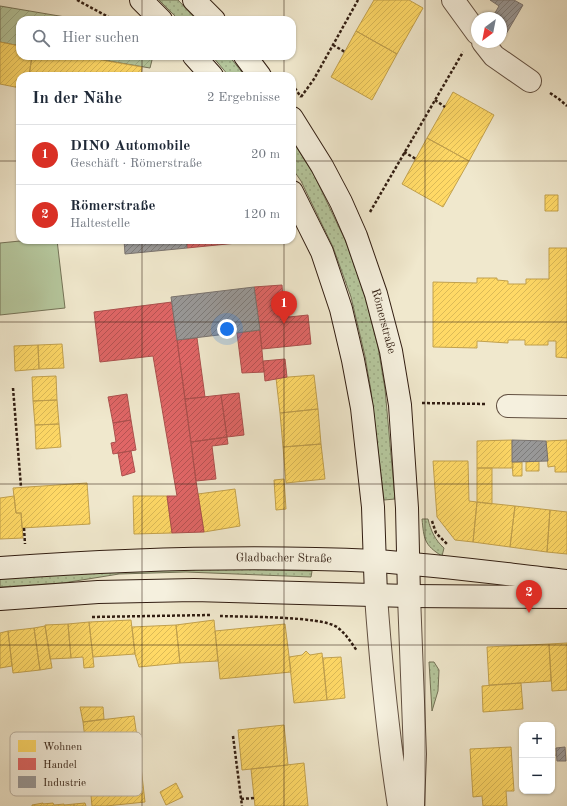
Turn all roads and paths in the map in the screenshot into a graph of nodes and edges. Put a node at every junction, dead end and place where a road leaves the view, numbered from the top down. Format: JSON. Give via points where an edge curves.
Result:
{"nodes":[{"id":1,"x":77,"y":0,"type":"edge"},
{"id":2,"x":141,"y":0,"type":"edge"},
{"id":3,"x":194,"y":0,"type":"edge"},
{"id":4,"x":358,"y":0,"type":"edge"},
{"id":5,"x":453,"y":0,"type":"edge"},
{"id":6,"x":109,"y":16,"type":"edge"},
{"id":7,"x":157,"y":16,"type":"edge"},
{"id":8,"x":210,"y":16,"type":"edge"},
{"id":9,"x":471,"y":24,"type":"edge"},
{"id":10,"x":333,"y":45,"type":"junction"},
{"id":11,"x":471,"y":47,"type":"edge"},
{"id":12,"x":488,"y":48,"type":"edge"},
{"id":13,"x":345,"y":52,"type":"dead end"},
{"id":14,"x":198,"y":60,"type":"edge"},
{"id":15,"x":248,"y":60,"type":"edge"},
{"id":16,"x":208,"y":72,"type":"edge"},
{"id":17,"x":257,"y":72,"type":"edge"},
{"id":18,"x":530,"y":81,"type":"dead end"},
{"id":19,"x":301,"y":97,"type":"dead end"},
{"id":20,"x":435,"y":100,"type":"junction"},
{"id":21,"x":445,"y":107,"type":"dead end"},
{"id":22,"x":296,"y":124,"type":"edge"},
{"id":23,"x":404,"y":152,"type":"junction"},
{"id":24,"x":416,"y":159,"type":"dead end"},
{"id":25,"x":296,"y":200,"type":"edge"},
{"id":26,"x":374,"y":206,"type":"dead end"},
{"id":27,"x":13,"y":388,"type":"dead end"},
{"id":28,"x":421,"y":404,"type":"dead end"},
{"id":29,"x":508,"y":406,"type":"joint"},
{"id":30,"x":567,"y":407,"type":"edge"},
{"id":31,"x":21,"y":487,"type":"dead end"},
{"id":32,"x":375,"y":561,"type":"junction"},
{"id":33,"x":409,"y":564,"type":"junction"},
{"id":34,"x":0,"y":568,"type":"edge"},
{"id":35,"x":567,"y":581,"type":"edge"},
{"id":36,"x":376,"y":596,"type":"junction"},
{"id":37,"x":409,"y":596,"type":"junction"},
{"id":38,"x":567,"y":597,"type":"edge"},
{"id":39,"x":0,"y":599,"type":"edge"},
{"id":40,"x":86,"y":617,"type":"dead end"},
{"id":41,"x":315,"y":620,"type":"dead end"},
{"id":42,"x":233,"y":736,"type":"dead end"},
{"id":43,"x":235,"y":748,"type":"junction"},
{"id":44,"x":240,"y":748,"type":"dead end"},
{"id":45,"x":254,"y":798,"type":"dead end"},
{"id":46,"x":241,"y":799,"type":"junction"},
{"id":47,"x":242,"y":806,"type":"edge"},
{"id":48,"x":399,"y":806,"type":"edge"},
{"id":49,"x":413,"y":806,"type":"edge"}],
"edges":[{"from":1,"to":6,"type":"path"},
{"from":2,"to":7,"type":"main road"},
{"from":3,"to":8,"type":"main road"},
{"from":4,"to":10,"type":"path"},
{"from":5,"to":9,"type":"main road"},
{"from":10,"to":13,"type":"path"},
{"from":10,"to":19,"type":"path"},
{"from":11,"to":20,"type":"path"},
{"from":12,"to":18,"type":"main road","via":[[494,56]]},
{"from":14,"to":16,"type":"main road"},
{"from":15,"to":17,"type":"main road"},
{"from":20,"to":21,"type":"path"},
{"from":20,"to":23,"type":"path"},
{"from":22,"to":33,"type":"main road","name":"Römerstraße","via":[[322,166],[356,236],[376,294],[391,351],[400,405]]},
{"from":23,"to":24,"type":"path"},
{"from":23,"to":26,"type":"path"},
{"from":25,"to":32,"type":"main road","via":[[322,252],[341,309],[353,360],[362,408],[372,499]]},
{"from":27,"to":31,"type":"path"},
{"from":28,"to":29,"type":"path"},
{"from":29,"to":30,"type":"main road"},
{"from":32,"to":33,"type":"main road","name":"Gladbacher Straße"},
{"from":32,"to":34,"type":"main road","name":"Gladbacher Straße","via":[[193,558]]},
{"from":32,"to":36,"type":"main road"},
{"from":33,"to":35,"type":"main road","name":"Gladbacher Straße"},
{"from":33,"to":37,"type":"main road","name":"Römerstraße"},
{"from":36,"to":37,"type":"main road"},
{"from":36,"to":39,"type":"main road","via":[[194,590],[98,592]]},
{"from":36,"to":48,"type":"main road","via":[[380,652]]},
{"from":37,"to":38,"type":"main road"},
{"from":37,"to":49,"type":"main road","name":"Römerstraße","via":[[415,754]]},
{"from":40,"to":41,"type":"path","via":[[212,615]]},
{"from":42,"to":43,"type":"path"},
{"from":43,"to":44,"type":"path"},
{"from":43,"to":46,"type":"path"},
{"from":45,"to":46,"type":"path"},
{"from":46,"to":47,"type":"path"}]}
